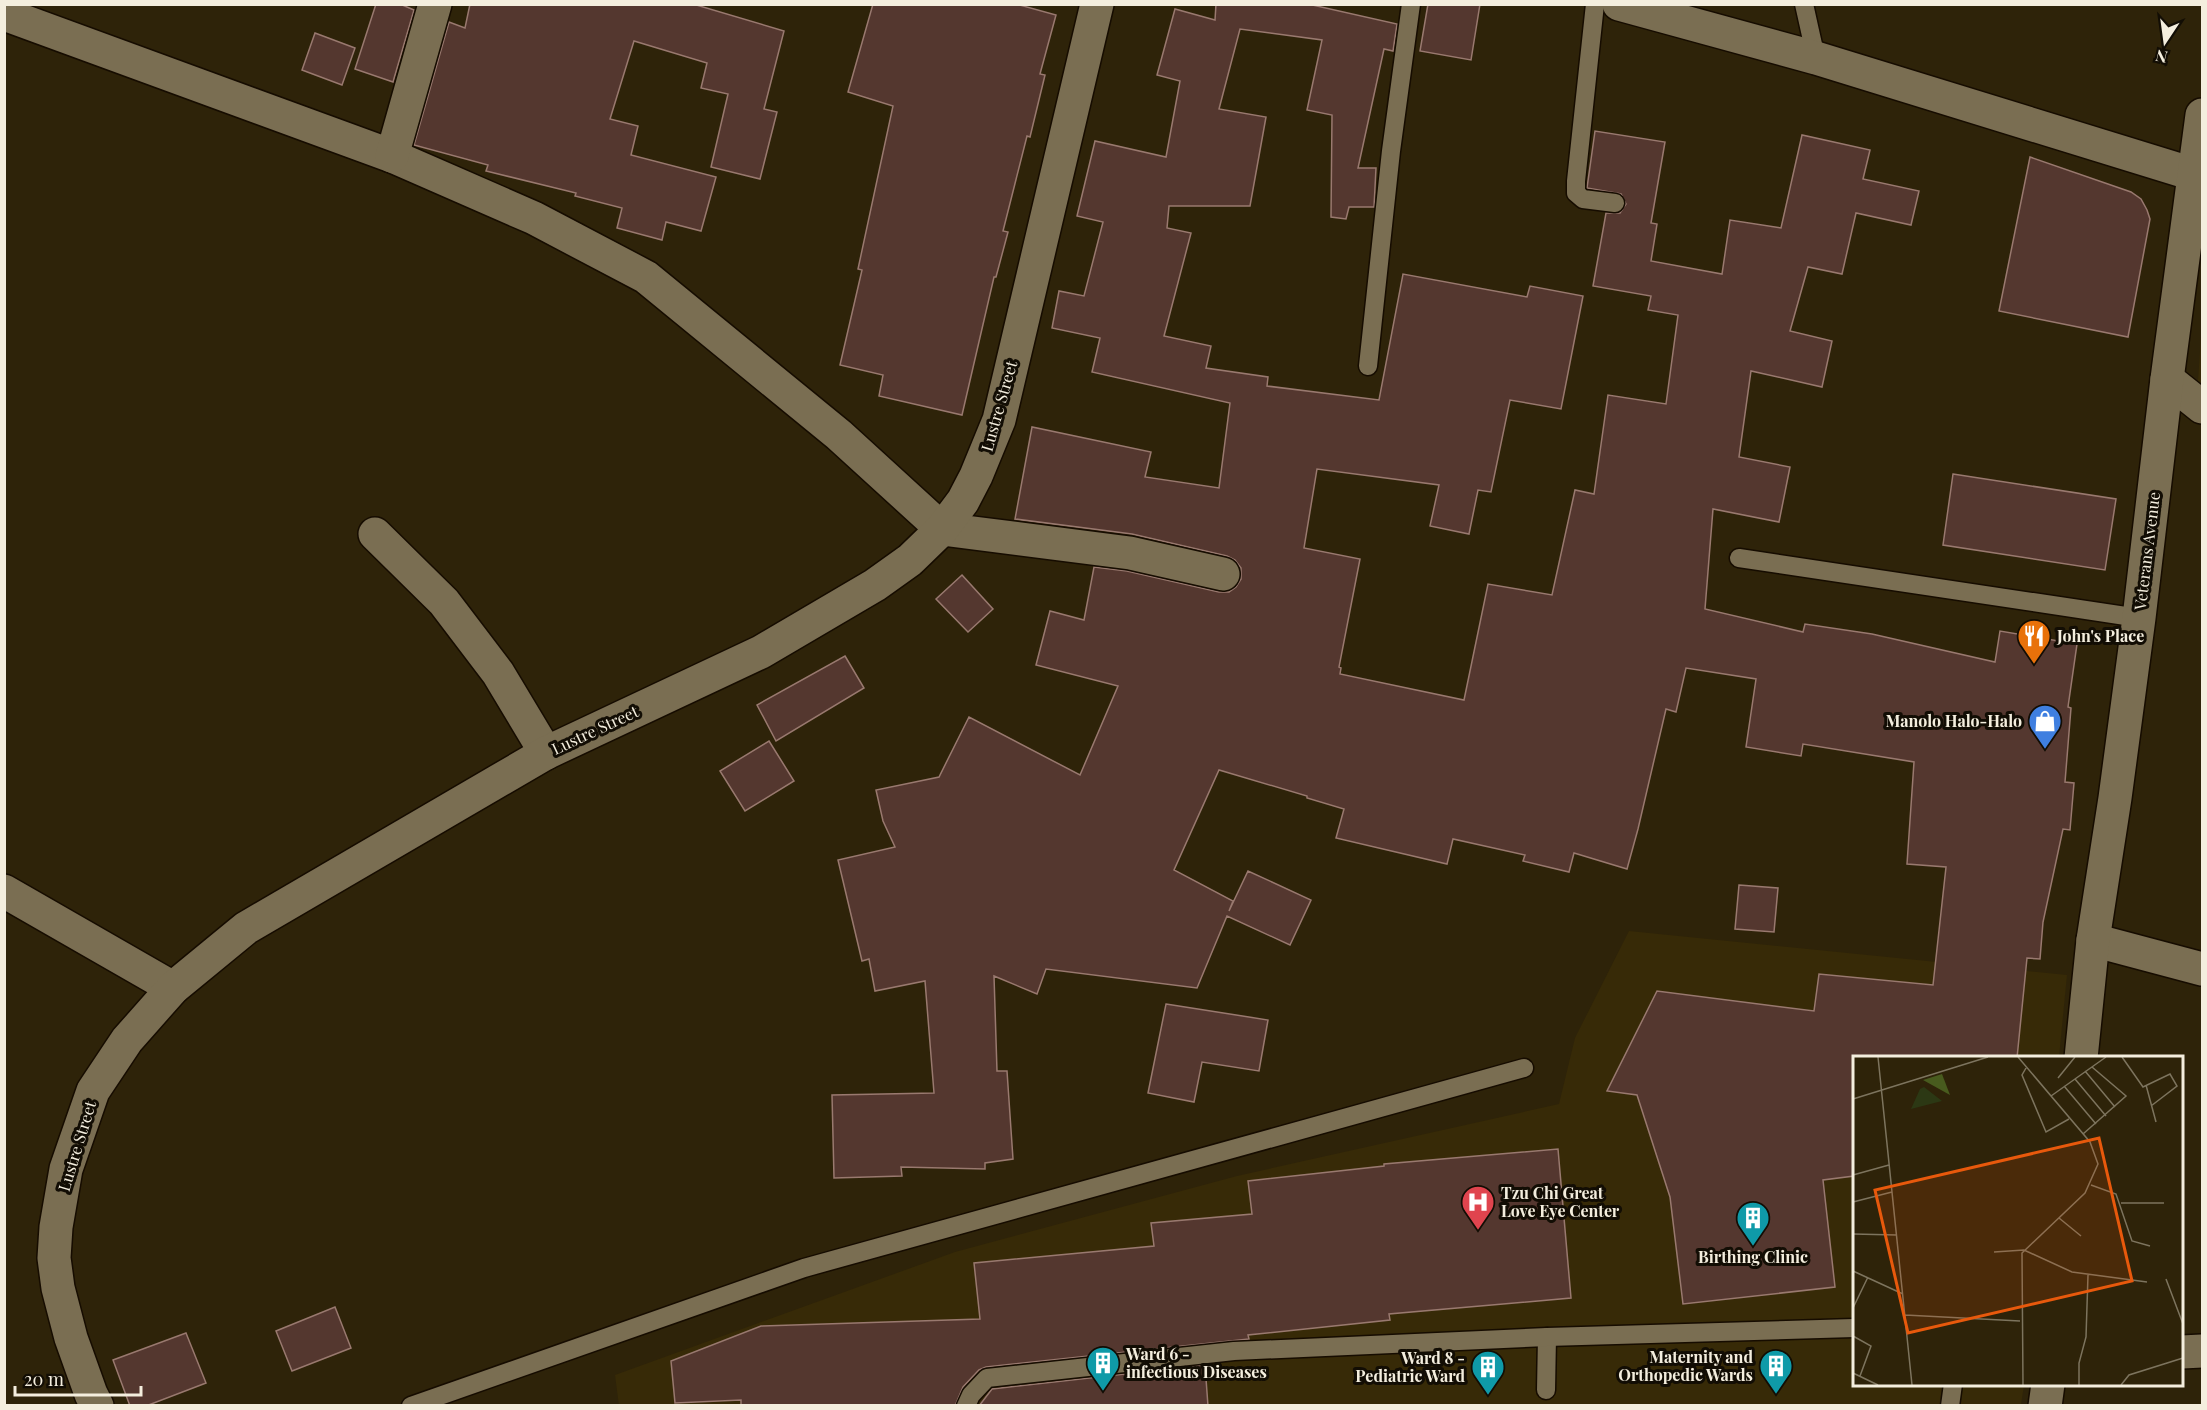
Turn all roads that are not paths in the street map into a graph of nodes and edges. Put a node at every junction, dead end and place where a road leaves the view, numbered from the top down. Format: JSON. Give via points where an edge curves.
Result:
{"nodes":[{"id":1,"x":435,"y":4,"type":"edge"},
{"id":2,"x":1097,"y":4,"type":"edge"},
{"id":3,"x":1412,"y":4,"type":"edge"},
{"id":4,"x":1595,"y":4,"type":"edge"},
{"id":5,"x":1620,"y":4,"type":"edge"},
{"id":6,"x":1804,"y":4,"type":"edge"},
{"id":7,"x":4,"y":14,"type":"edge"},
{"id":8,"x":1816,"y":58,"type":"junction"},
{"id":9,"x":2202,"y":116,"type":"edge"},
{"id":10,"x":392,"y":156,"type":"junction"},
{"id":11,"x":2196,"y":175,"type":"junction"},
{"id":12,"x":1615,"y":203,"type":"dead end"},
{"id":13,"x":1368,"y":366,"type":"dead end"},
{"id":14,"x":2167,"y":379,"type":"junction"},
{"id":15,"x":2202,"y":406,"type":"edge"},
{"id":16,"x":942,"y":529,"type":"junction"},
{"id":17,"x":375,"y":534,"type":"dead end"},
{"id":18,"x":1739,"y":558,"type":"dead end"},
{"id":19,"x":1223,"y":574,"type":"dead end"},
{"id":20,"x":2139,"y":618,"type":"junction"},
{"id":21,"x":546,"y":753,"type":"junction"},
{"id":22,"x":4,"y":891,"type":"edge"},
{"id":23,"x":2093,"y":940,"type":"junction"},
{"id":24,"x":2202,"y":969,"type":"edge"},
{"id":25,"x":173,"y":988,"type":"junction"},
{"id":26,"x":2081,"y":1056,"type":"edge"},
{"id":27,"x":1524,"y":1068,"type":"dead end"},
{"id":28,"x":1853,"y":1328,"type":"edge"},
{"id":29,"x":1547,"y":1336,"type":"junction"},
{"id":30,"x":2202,"y":1351,"type":"edge"},
{"id":31,"x":2183,"y":1352,"type":"edge"},
{"id":32,"x":1953,"y":1386,"type":"edge"},
{"id":33,"x":2048,"y":1386,"type":"edge"},
{"id":34,"x":1546,"y":1390,"type":"dead end"},
{"id":35,"x":97,"y":1406,"type":"edge"},
{"id":36,"x":411,"y":1406,"type":"edge"},
{"id":37,"x":966,"y":1406,"type":"edge"},
{"id":38,"x":1950,"y":1406,"type":"edge"},
{"id":39,"x":2045,"y":1406,"type":"edge"}],
"edges":[{"from":1,"to":10,"type":"street"},
{"from":2,"to":16,"type":"street","name":"Lustre Street","via":[[999,420],[963,501]]},
{"from":3,"to":13,"type":"lane","via":[[1390,151]]},
{"from":4,"to":12,"type":"lane","via":[[1576,193],[1583,199]]},
{"from":5,"to":8,"type":"street"},
{"from":6,"to":8,"type":"lane"},
{"from":7,"to":10,"type":"street"},
{"from":8,"to":11,"type":"street"},
{"from":9,"to":11,"type":"street","name":"Veterans Avenue"},
{"from":10,"to":16,"type":"street","via":[[534,218],[646,277],[838,435]]},
{"from":11,"to":14,"type":"street","name":"Veterans Avenue"},
{"from":14,"to":15,"type":"street"},
{"from":14,"to":20,"type":"street","name":"Veterans Avenue"},
{"from":16,"to":19,"type":"street","via":[[1130,553]]},
{"from":16,"to":21,"type":"street","name":"Lustre Street","via":[[910,560],[875,585],[761,652]]},
{"from":17,"to":21,"type":"street","via":[[444,602],[498,673]]},
{"from":18,"to":20,"type":"lane"},
{"from":20,"to":23,"type":"street","name":"Veterans Avenue"},
{"from":21,"to":25,"type":"street","name":"Lustre Street","via":[[246,928]]},
{"from":22,"to":25,"type":"street"},
{"from":23,"to":24,"type":"street"},
{"from":23,"to":26,"type":"street","name":"Veterans Avenue"},
{"from":25,"to":35,"type":"street","name":"Lustre Street","via":[[127,1040],[93,1092],[66,1169],[54,1258],[71,1338]]},
{"from":27,"to":36,"type":"lane","via":[[804,1268]]},
{"from":28,"to":29,"type":"lane"},
{"from":29,"to":34,"type":"lane"},
{"from":29,"to":37,"type":"lane","via":[[1234,1351],[987,1378],[970,1395]]},
{"from":30,"to":31,"type":"street"},
{"from":32,"to":38,"type":"lane"},
{"from":33,"to":39,"type":"street"}]}
